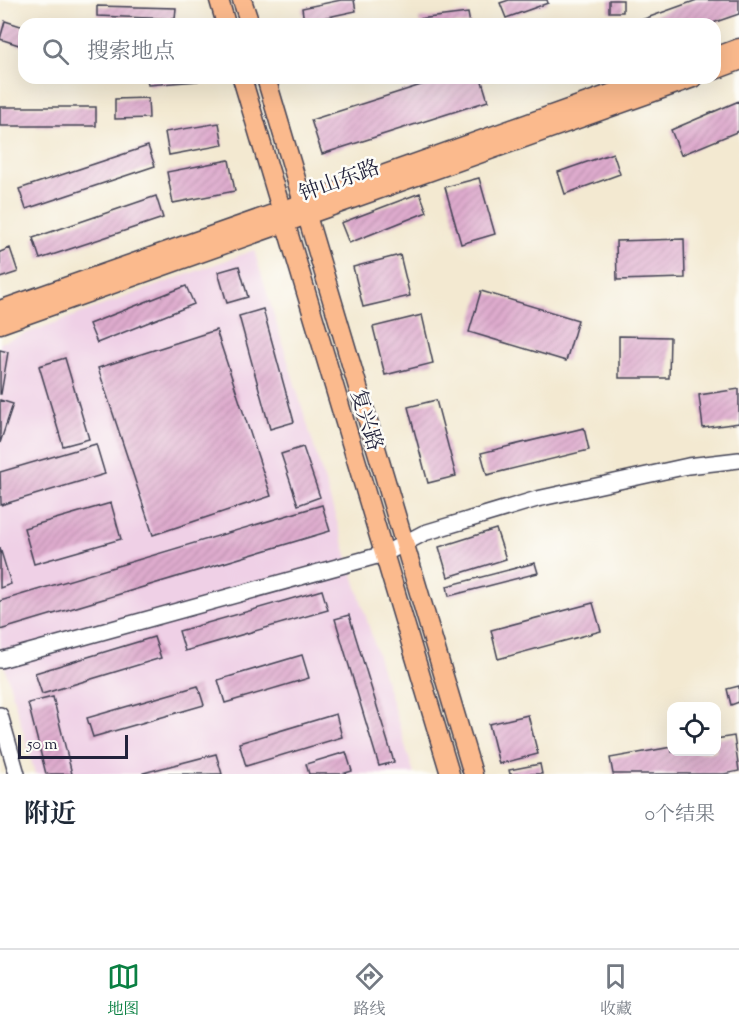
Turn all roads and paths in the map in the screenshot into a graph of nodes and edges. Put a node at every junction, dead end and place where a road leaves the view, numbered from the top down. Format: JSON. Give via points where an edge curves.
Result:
{"nodes":[{"id":1,"x":219,"y":0,"type":"edge"},
{"id":2,"x":242,"y":0,"type":"edge"},
{"id":3,"x":224,"y":18,"type":"edge"},
{"id":4,"x":247,"y":18,"type":"edge"},
{"id":5,"x":739,"y":48,"type":"edge"},
{"id":6,"x":721,"y":55,"type":"edge"},
{"id":7,"x":739,"y":62,"type":"edge"},
{"id":8,"x":721,"y":68,"type":"edge"},
{"id":9,"x":244,"y":84,"type":"edge"},
{"id":10,"x":268,"y":84,"type":"edge"},
{"id":11,"x":639,"y":84,"type":"edge"},
{"id":12,"x":675,"y":84,"type":"edge"},
{"id":13,"x":305,"y":210,"type":"junction"},
{"id":14,"x":284,"y":216,"type":"junction"},
{"id":15,"x":0,"y":310,"type":"edge"},
{"id":16,"x":0,"y":324,"type":"edge"},
{"id":17,"x":739,"y":460,"type":"edge"},
{"id":18,"x":404,"y":542,"type":"junction"},
{"id":19,"x":384,"y":554,"type":"junction"},
{"id":20,"x":0,"y":660,"type":"edge"},
{"id":21,"x":0,"y":716,"type":"edge"},
{"id":22,"x":17,"y":774,"type":"edge"},
{"id":23,"x":450,"y":774,"type":"edge"},
{"id":24,"x":473,"y":774,"type":"edge"}],
"edges":[{"from":1,"to":3,"type":"main road"},
{"from":2,"to":4,"type":"main road"},
{"from":5,"to":6,"type":"main road"},
{"from":7,"to":8,"type":"main road"},
{"from":9,"to":14,"type":"main road","name":"复兴路"},
{"from":10,"to":13,"type":"main road","name":"复兴路"},
{"from":11,"to":13,"type":"main road","name":"钟山东路"},
{"from":12,"to":13,"type":"main road","name":"钟山东路"},
{"from":13,"to":14,"type":"main road","name":"钟山东路"},
{"from":13,"to":18,"type":"main road","name":"复兴路"},
{"from":14,"to":15,"type":"main road","name":"钟山东路"},
{"from":14,"to":16,"type":"main road","name":"钟山东路"},
{"from":14,"to":19,"type":"main road","name":"复兴路"},
{"from":17,"to":18,"type":"street","via":[[688,466],[537,499]]},
{"from":18,"to":19,"type":"street"},
{"from":18,"to":24,"type":"main road","name":"复兴路"},
{"from":19,"to":20,"type":"street"},
{"from":19,"to":23,"type":"main road","name":"复兴路"},
{"from":21,"to":22,"type":"street"}]}
